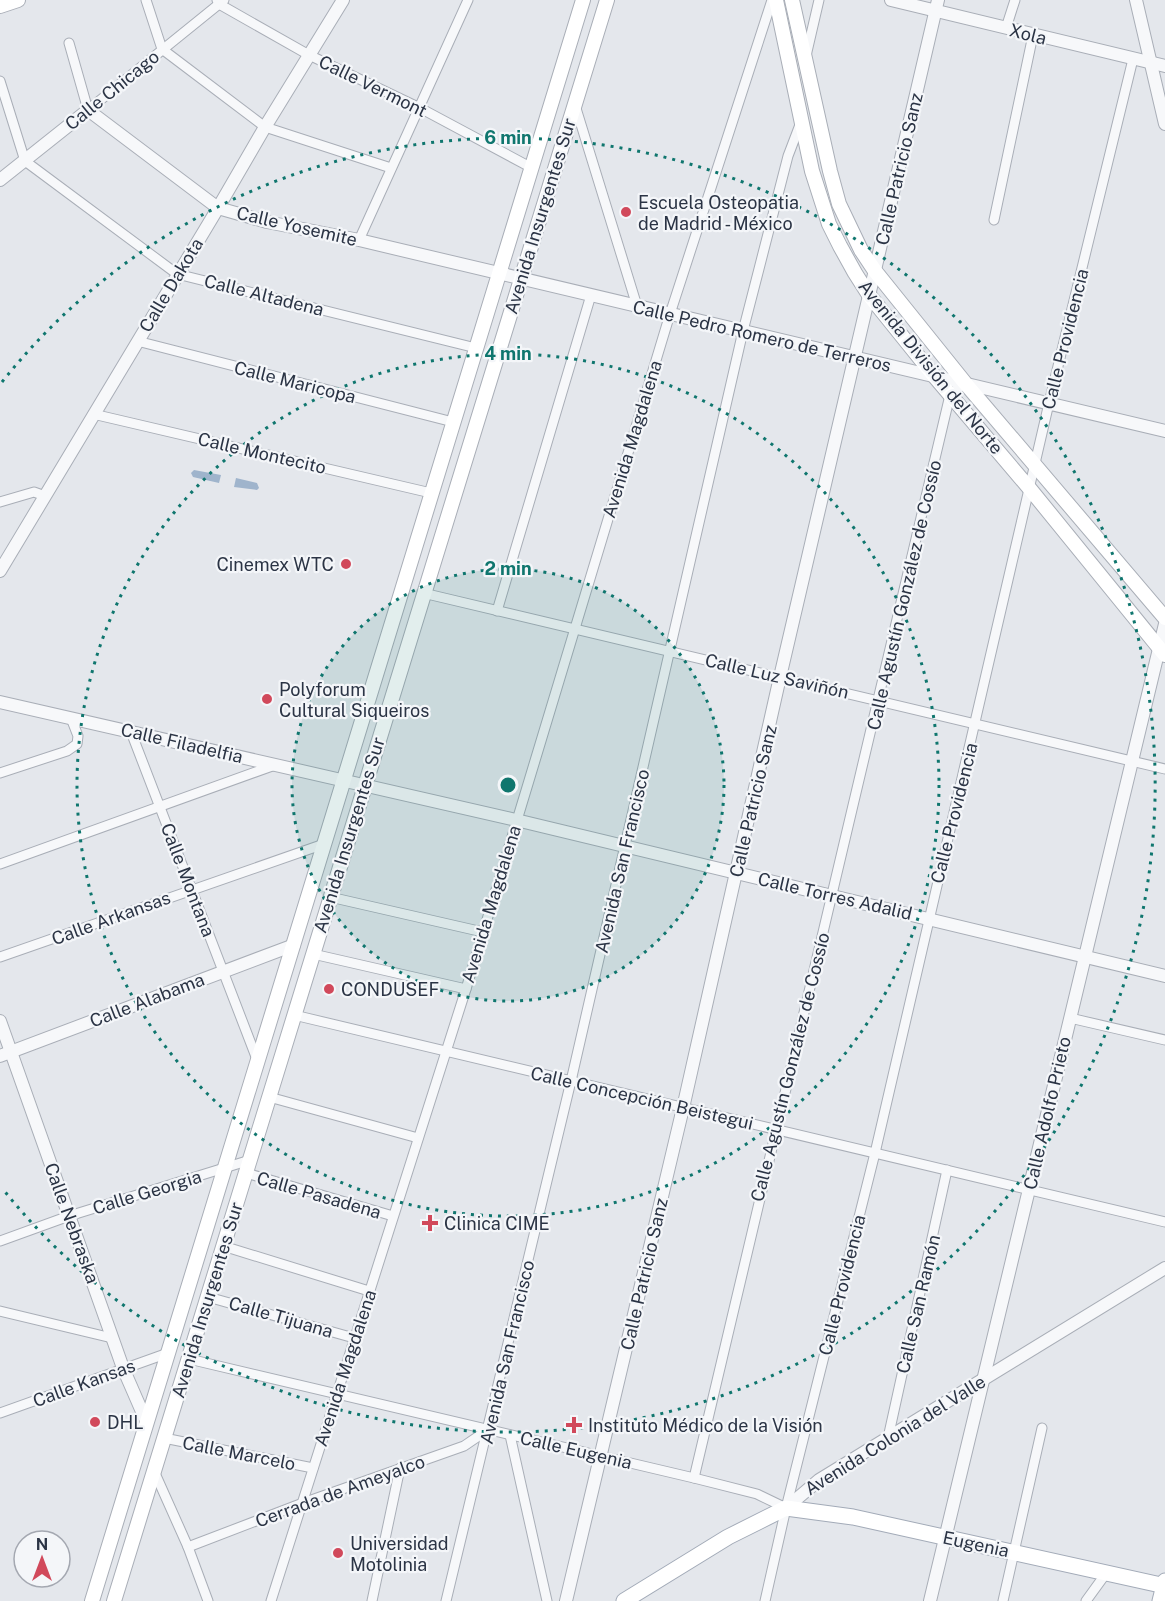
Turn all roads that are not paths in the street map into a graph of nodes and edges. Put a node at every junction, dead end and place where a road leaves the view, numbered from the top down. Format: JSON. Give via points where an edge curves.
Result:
{"nodes":[{"id":1,"x":18,"y":0,"type":"edge"},
{"id":2,"x":146,"y":0,"type":"edge"},
{"id":3,"x":343,"y":0,"type":"edge"},
{"id":4,"x":468,"y":0,"type":"edge"},
{"id":5,"x":583,"y":0,"type":"edge"},
{"id":6,"x":607,"y":0,"type":"edge"},
{"id":7,"x":774,"y":0,"type":"edge"},
{"id":8,"x":792,"y":0,"type":"edge"},
{"id":9,"x":819,"y":0,"type":"edge"},
{"id":10,"x":891,"y":0,"type":"edge"},
{"id":11,"x":1015,"y":0,"type":"edge"},
{"id":12,"x":1136,"y":0,"type":"edge"},
{"id":13,"x":220,"y":2,"type":"edge"},
{"id":14,"x":937,"y":5,"type":"edge"},
{"id":15,"x":0,"y":6,"type":"edge"},
{"id":16,"x":1006,"y":28,"type":"junction"},
{"id":17,"x":1033,"y":35,"type":"junction"},
{"id":18,"x":69,"y":43,"type":"dead end"},
{"id":19,"x":162,"y":49,"type":"junction"},
{"id":20,"x":309,"y":55,"type":"junction"},
{"id":21,"x":806,"y":58,"type":"junction"},
{"id":22,"x":1133,"y":59,"type":"junction"},
{"id":23,"x":1150,"y":63,"type":"junction"},
{"id":24,"x":1165,"y":66,"type":"edge"},
{"id":25,"x":0,"y":81,"type":"edge"},
{"id":26,"x":575,"y":104,"type":"junction"},
{"id":27,"x":420,"y":108,"type":"junction"},
{"id":28,"x":88,"y":110,"type":"junction"},
{"id":29,"x":801,"y":122,"type":"junction"},
{"id":30,"x":1165,"y":124,"type":"edge"},
{"id":31,"x":265,"y":127,"type":"junction"},
{"id":32,"x":25,"y":161,"type":"junction"},
{"id":33,"x":391,"y":168,"type":"junction"},
{"id":34,"x":532,"y":168,"type":"junction"},
{"id":35,"x":0,"y":180,"type":"edge"},
{"id":36,"x":218,"y":208,"type":"junction"},
{"id":37,"x":994,"y":220,"type":"dead end"},
{"id":38,"x":358,"y":240,"type":"junction"},
{"id":39,"x":875,"y":271,"type":"junction"},
{"id":40,"x":500,"y":273,"type":"junction"},
{"id":41,"x":177,"y":274,"type":"junction"},
{"id":42,"x":521,"y":279,"type":"junction"},
{"id":43,"x":591,"y":295,"type":"junction"},
{"id":44,"x":869,"y":296,"type":"junction"},
{"id":45,"x":637,"y":306,"type":"junction"},
{"id":46,"x":670,"y":314,"type":"junction"},
{"id":47,"x":743,"y":331,"type":"junction"},
{"id":48,"x":137,"y":341,"type":"junction"},
{"id":49,"x":476,"y":348,"type":"junction"},
{"id":50,"x":854,"y":357,"type":"junction"},
{"id":51,"x":935,"y":377,"type":"junction"},
{"id":52,"x":965,"y":383,"type":"junction"},
{"id":53,"x":950,"y":395,"type":"junction"},
{"id":54,"x":1049,"y":403,"type":"junction"},
{"id":55,"x":93,"y":414,"type":"junction"},
{"id":56,"x":453,"y":422,"type":"junction"},
{"id":57,"x":1165,"y":431,"type":"edge"},
{"id":58,"x":1035,"y":466,"type":"junction"},
{"id":59,"x":1030,"y":489,"type":"junction"},
{"id":60,"x":431,"y":493,"type":"junction"},
{"id":61,"x":45,"y":496,"type":"junction"},
{"id":62,"x":0,"y":502,"type":"edge"},
{"id":63,"x":0,"y":571,"type":"edge"},
{"id":64,"x":423,"y":593,"type":"junction"},
{"id":65,"x":497,"y":611,"type":"junction"},
{"id":66,"x":1165,"y":618,"type":"edge"},
{"id":67,"x":1165,"y":624,"type":"edge"},
{"id":68,"x":574,"y":629,"type":"junction"},
{"id":69,"x":668,"y":651,"type":"junction"},
{"id":70,"x":1162,"y":652,"type":"edge"},
{"id":71,"x":780,"y":677,"type":"junction"},
{"id":72,"x":879,"y":700,"type":"junction"},
{"id":73,"x":0,"y":702,"type":"edge"},
{"id":74,"x":71,"y":718,"type":"junction"},
{"id":75,"x":976,"y":724,"type":"junction"},
{"id":76,"x":131,"y":732,"type":"junction"},
{"id":77,"x":1131,"y":761,"type":"junction"},
{"id":78,"x":275,"y":765,"type":"junction"},
{"id":79,"x":1165,"y":769,"type":"edge"},
{"id":80,"x":0,"y":773,"type":"edge"},
{"id":81,"x":344,"y":781,"type":"junction"},
{"id":82,"x":364,"y":785,"type":"junction"},
{"id":83,"x":160,"y":806,"type":"junction"},
{"id":84,"x":516,"y":820,"type":"junction"},
{"id":85,"x":324,"y":844,"type":"junction"},
{"id":86,"x":625,"y":847,"type":"junction"},
{"id":87,"x":0,"y":864,"type":"edge"},
{"id":88,"x":737,"y":873,"type":"junction"},
{"id":89,"x":191,"y":890,"type":"junction"},
{"id":90,"x":832,"y":896,"type":"junction"},
{"id":91,"x":330,"y":897,"type":"junction"},
{"id":92,"x":928,"y":919,"type":"junction"},
{"id":93,"x":483,"y":932,"type":"junction"},
{"id":94,"x":294,"y":945,"type":"junction"},
{"id":95,"x":313,"y":954,"type":"junction"},
{"id":96,"x":1085,"y":956,"type":"junction"},
{"id":97,"x":0,"y":957,"type":"edge"},
{"id":98,"x":222,"y":972,"type":"junction"},
{"id":99,"x":1165,"y":976,"type":"edge"},
{"id":100,"x":466,"y":989,"type":"junction"},
{"id":101,"x":294,"y":1015,"type":"junction"},
{"id":102,"x":1070,"y":1018,"type":"junction"},
{"id":103,"x":0,"y":1021,"type":"edge"},
{"id":104,"x":1165,"y":1040,"type":"edge"},
{"id":105,"x":446,"y":1051,"type":"junction"},
{"id":106,"x":6,"y":1054,"type":"edge"},
{"id":107,"x":258,"y":1062,"type":"junction"},
{"id":108,"x":571,"y":1081,"type":"junction"},
{"id":109,"x":269,"y":1097,"type":"junction"},
{"id":110,"x":683,"y":1108,"type":"junction"},
{"id":111,"x":774,"y":1129,"type":"junction"},
{"id":112,"x":418,"y":1138,"type":"junction"},
{"id":113,"x":875,"y":1153,"type":"junction"},
{"id":114,"x":248,"y":1166,"type":"junction"},
{"id":115,"x":226,"y":1167,"type":"junction"},
{"id":116,"x":948,"y":1170,"type":"junction"},
{"id":117,"x":1029,"y":1190,"type":"junction"},
{"id":118,"x":69,"y":1216,"type":"junction"},
{"id":119,"x":393,"y":1216,"type":"junction"},
{"id":120,"x":1165,"y":1222,"type":"edge"},
{"id":121,"x":0,"y":1241,"type":"edge"},
{"id":122,"x":224,"y":1246,"type":"junction"},
{"id":123,"x":1165,"y":1268,"type":"edge"},
{"id":124,"x":369,"y":1291,"type":"junction"},
{"id":125,"x":208,"y":1297,"type":"junction"},
{"id":126,"x":0,"y":1311,"type":"edge"},
{"id":127,"x":112,"y":1338,"type":"junction"},
{"id":128,"x":354,"y":1338,"type":"junction"},
{"id":129,"x":168,"y":1353,"type":"junction"},
{"id":130,"x":189,"y":1359,"type":"junction"},
{"id":131,"x":123,"y":1368,"type":"junction"},
{"id":132,"x":984,"y":1378,"type":"junction"},
{"id":133,"x":336,"y":1395,"type":"junction"},
{"id":134,"x":0,"y":1413,"type":"edge"},
{"id":135,"x":147,"y":1423,"type":"junction"},
{"id":136,"x":1042,"y":1428,"type":"dead end"},
{"id":137,"x":489,"y":1429,"type":"junction"},
{"id":138,"x":510,"y":1435,"type":"junction"},
{"id":139,"x":164,"y":1438,"type":"junction"},
{"id":140,"x":888,"y":1438,"type":"junction"},
{"id":141,"x":601,"y":1456,"type":"junction"},
{"id":142,"x":313,"y":1468,"type":"junction"},
{"id":143,"x":400,"y":1468,"type":"junction"},
{"id":144,"x":154,"y":1471,"type":"junction"},
{"id":145,"x":694,"y":1478,"type":"junction"},
{"id":146,"x":303,"y":1503,"type":"junction"},
{"id":147,"x":786,"y":1508,"type":"junction"},
{"id":148,"x":946,"y":1538,"type":"junction"},
{"id":149,"x":188,"y":1547,"type":"junction"},
{"id":150,"x":1014,"y":1552,"type":"junction"},
{"id":151,"x":1107,"y":1572,"type":"junction"},
{"id":152,"x":1165,"y":1584,"type":"edge"},
{"id":153,"x":92,"y":1601,"type":"edge"},
{"id":154,"x":114,"y":1601,"type":"edge"},
{"id":155,"x":208,"y":1601,"type":"edge"},
{"id":156,"x":271,"y":1601,"type":"edge"},
{"id":157,"x":372,"y":1601,"type":"edge"},
{"id":158,"x":446,"y":1601,"type":"edge"},
{"id":159,"x":547,"y":1601,"type":"edge"},
{"id":160,"x":566,"y":1601,"type":"edge"},
{"id":161,"x":624,"y":1601,"type":"edge"},
{"id":162,"x":765,"y":1601,"type":"edge"},
{"id":163,"x":930,"y":1601,"type":"edge"},
{"id":164,"x":1003,"y":1601,"type":"edge"},
{"id":165,"x":1086,"y":1601,"type":"edge"},
{"id":166,"x":1160,"y":1601,"type":"edge"}],
"edges":[{"from":1,"to":15,"type":"main road"},
{"from":2,"to":19,"type":"street"},
{"from":3,"to":20,"type":"street","name":"Calle Dakota"},
{"from":4,"to":27,"type":"street"},
{"from":5,"to":34,"type":"main road","name":"Avenida Insurgentes Sur"},
{"from":6,"to":26,"type":"main road","name":"Avenida Insurgentes Sur"},
{"from":7,"to":29,"type":"main road","name":"Avenida División del Norte"},
{"from":7,"to":46,"type":"street","name":"Avenida Magdalena"},
{"from":8,"to":21,"type":"main road","name":"Avenida División del Norte"},
{"from":9,"to":21,"type":"street"},
{"from":10,"to":14,"type":"street","name":"Xola"},
{"from":11,"to":16,"type":"street"},
{"from":12,"to":23,"type":"street"},
{"from":13,"to":19,"type":"street","name":"Calle Chicago"},
{"from":13,"to":20,"type":"street","name":"Calle Vermont"},
{"from":14,"to":16,"type":"street","name":"Xola"},
{"from":14,"to":39,"type":"street","name":"Calle Patricio Sanz"},
{"from":16,"to":17,"type":"street","name":"Xola"},
{"from":17,"to":22,"type":"street","name":"Xola"},
{"from":17,"to":37,"type":"street"},
{"from":18,"to":28,"type":"street"},
{"from":19,"to":28,"type":"street","name":"Calle Chicago"},
{"from":19,"to":31,"type":"street"},
{"from":20,"to":27,"type":"street","name":"Calle Vermont"},
{"from":20,"to":31,"type":"street","name":"Calle Dakota"},
{"from":21,"to":39,"type":"main road","name":"Avenida División del Norte","via":[[839,204]]},
{"from":22,"to":23,"type":"street","name":"Xola"},
{"from":22,"to":54,"type":"street","name":"Calle Providencia"},
{"from":23,"to":24,"type":"street","name":"Xola"},
{"from":23,"to":30,"type":"street"},
{"from":25,"to":32,"type":"street"},
{"from":26,"to":42,"type":"main road","name":"Avenida Insurgentes Sur"},
{"from":26,"to":45,"type":"street"},
{"from":27,"to":33,"type":"street"},
{"from":27,"to":34,"type":"street","name":"Calle Vermont"},
{"from":28,"to":32,"type":"street","name":"Calle Chicago"},
{"from":28,"to":36,"type":"street","name":"Calle Yosemite"},
{"from":29,"to":44,"type":"main road","name":"Avenida División del Norte","via":[[829,224]]},
{"from":29,"to":47,"type":"street","name":"Avenida San Francisco","via":[[788,156]]},
{"from":31,"to":33,"type":"street"},
{"from":31,"to":36,"type":"street","name":"Calle Dakota"},
{"from":32,"to":35,"type":"street","name":"Calle Chicago"},
{"from":32,"to":41,"type":"street","name":"Calle Altadena"},
{"from":33,"to":38,"type":"street"},
{"from":34,"to":40,"type":"main road","name":"Avenida Insurgentes Sur"},
{"from":36,"to":38,"type":"street","name":"Calle Yosemite"},
{"from":36,"to":41,"type":"street","name":"Calle Dakota"},
{"from":38,"to":40,"type":"street","name":"Calle Yosemite"},
{"from":39,"to":44,"type":"street","name":"Calle Patricio Sanz"},
{"from":39,"to":52,"type":"main road","name":"Avenida División del Norte"},
{"from":40,"to":42,"type":"street","name":"Calle Pedro Romero de Terreros"},
{"from":40,"to":49,"type":"main road","name":"Avenida Insurgentes Sur"},
{"from":41,"to":48,"type":"street","name":"Calle Dakota"},
{"from":41,"to":49,"type":"street","name":"Calle Altadena"},
{"from":42,"to":43,"type":"street","name":"Calle Pedro Romero de Terreros"},
{"from":42,"to":64,"type":"main road","name":"Avenida Insurgentes Sur"},
{"from":43,"to":45,"type":"street","name":"Calle Pedro Romero de Terreros"},
{"from":43,"to":65,"type":"street"},
{"from":44,"to":50,"type":"street","name":"Calle Patricio Sanz"},
{"from":44,"to":51,"type":"main road","name":"Avenida División del Norte"},
{"from":45,"to":46,"type":"street","name":"Calle Pedro Romero de Terreros"},
{"from":46,"to":47,"type":"street","name":"Calle Pedro Romero de Terreros"},
{"from":46,"to":68,"type":"street","name":"Avenida Magdalena"},
{"from":47,"to":50,"type":"street","name":"Calle Pedro Romero de Terreros"},
{"from":47,"to":69,"type":"street","name":"Avenida San Francisco"},
{"from":48,"to":55,"type":"street","name":"Calle Dakota"},
{"from":48,"to":56,"type":"street","name":"Calle Maricopa"},
{"from":49,"to":56,"type":"main road","name":"Avenida Insurgentes Sur"},
{"from":50,"to":51,"type":"street","name":"Calle Pedro Romero de Terreros"},
{"from":50,"to":71,"type":"street","name":"Calle Patricio Sanz"},
{"from":51,"to":52,"type":"street","name":"Calle Pedro Romero de Terreros"},
{"from":51,"to":53,"type":"main road","name":"Avenida División del Norte"},
{"from":52,"to":53,"type":"street"},
{"from":52,"to":54,"type":"street","name":"Calle Pedro Romero de Terreros"},
{"from":52,"to":58,"type":"main road","name":"Avenida División del Norte"},
{"from":53,"to":59,"type":"main road","name":"Avenida División del Norte"},
{"from":53,"to":72,"type":"street","name":"Calle Agustín González de Cossío"},
{"from":54,"to":57,"type":"street","name":"Calle Pedro Romero de Terreros"},
{"from":54,"to":58,"type":"street","name":"Calle Providencia"},
{"from":55,"to":60,"type":"street","name":"Calle Montecito"},
{"from":55,"to":61,"type":"street","name":"Calle Dakota"},
{"from":56,"to":60,"type":"main road","name":"Avenida Insurgentes Sur"},
{"from":58,"to":59,"type":"street","name":"Calle Providencia"},
{"from":58,"to":66,"type":"main road","name":"Avenida División del Norte"},
{"from":59,"to":70,"type":"main road","name":"Avenida División del Norte"},
{"from":59,"to":75,"type":"street","name":"Calle Providencia"},
{"from":60,"to":81,"type":"main road","name":"Avenida Insurgentes Sur"},
{"from":61,"to":62,"type":"street","via":[[34,492]]},
{"from":61,"to":63,"type":"street","name":"Calle Dakota"},
{"from":64,"to":65,"type":"street","name":"Calle Luz Saviñón"},
{"from":64,"to":82,"type":"main road","name":"Avenida Insurgentes Sur"},
{"from":65,"to":68,"type":"street","name":"Calle Luz Saviñón"},
{"from":67,"to":70,"type":"street","name":"Calle Adolfo Prieto"},
{"from":68,"to":69,"type":"street","name":"Calle Luz Saviñón"},
{"from":68,"to":84,"type":"street","name":"Avenida Magdalena"},
{"from":69,"to":71,"type":"street","name":"Calle Luz Saviñón"},
{"from":69,"to":86,"type":"street","name":"Avenida San Francisco"},
{"from":70,"to":77,"type":"street","name":"Calle Adolfo Prieto"},
{"from":71,"to":72,"type":"street","name":"Calle Luz Saviñón"},
{"from":71,"to":88,"type":"street","name":"Calle Patricio Sanz"},
{"from":72,"to":75,"type":"street","name":"Calle Luz Saviñón"},
{"from":72,"to":90,"type":"street","name":"Calle Agustín González de Cossío"},
{"from":73,"to":74,"type":"street","name":"Calle Filadelfia"},
{"from":74,"to":76,"type":"street","name":"Calle Filadelfia"},
{"from":74,"to":80,"type":"street","via":[[77,744],[67,751]]},
{"from":75,"to":77,"type":"street","name":"Calle Luz Saviñón"},
{"from":75,"to":92,"type":"street","name":"Calle Providencia"},
{"from":76,"to":78,"type":"street","name":"Calle Filadelfia"},
{"from":76,"to":83,"type":"street","name":"Calle Montana"},
{"from":77,"to":79,"type":"street","name":"Calle Luz Saviñón"},
{"from":77,"to":96,"type":"street","name":"Calle Adolfo Prieto"},
{"from":78,"to":81,"type":"street","name":"Calle Filadelfia"},
{"from":78,"to":83,"type":"street"},
{"from":81,"to":82,"type":"street","name":"Calle Filadelfia"},
{"from":81,"to":85,"type":"main road","name":"Avenida Insurgentes Sur"},
{"from":82,"to":84,"type":"street","name":"Calle Torres Adalid"},
{"from":82,"to":91,"type":"main road","name":"Avenida Insurgentes Sur"},
{"from":83,"to":87,"type":"street"},
{"from":83,"to":89,"type":"street","name":"Calle Montana"},
{"from":84,"to":86,"type":"street","name":"Calle Torres Adalid"},
{"from":84,"to":93,"type":"street","name":"Avenida Magdalena"},
{"from":85,"to":89,"type":"street","name":"Calle Arkansas"},
{"from":85,"to":94,"type":"main road","name":"Avenida Insurgentes Sur"},
{"from":86,"to":88,"type":"street","name":"Calle Torres Adalid"},
{"from":86,"to":108,"type":"street","name":"Avenida San Francisco"},
{"from":88,"to":90,"type":"street","name":"Calle Torres Adalid"},
{"from":88,"to":110,"type":"street","name":"Calle Patricio Sanz"},
{"from":89,"to":97,"type":"street","name":"Calle Arkansas"},
{"from":89,"to":98,"type":"street","name":"Calle Montana"},
{"from":90,"to":92,"type":"street","name":"Calle Torres Adalid"},
{"from":90,"to":111,"type":"street","name":"Calle Agustín González de Cossío"},
{"from":91,"to":93,"type":"street"},
{"from":91,"to":95,"type":"main road","name":"Avenida Insurgentes Sur"},
{"from":92,"to":96,"type":"street","name":"Calle Torres Adalid"},
{"from":92,"to":113,"type":"street","name":"Calle Providencia"},
{"from":93,"to":100,"type":"street","name":"Avenida Magdalena"},
{"from":94,"to":98,"type":"street","name":"Calle Alabama"},
{"from":94,"to":107,"type":"main road","name":"Avenida Insurgentes Sur"},
{"from":95,"to":100,"type":"street"},
{"from":95,"to":101,"type":"main road","name":"Avenida Insurgentes Sur"},
{"from":96,"to":99,"type":"street","name":"Calle Torres Adalid"},
{"from":96,"to":102,"type":"street","name":"Calle Adolfo Prieto"},
{"from":98,"to":106,"type":"street","name":"Calle Alabama"},
{"from":98,"to":107,"type":"street","name":"Calle Montana"},
{"from":100,"to":105,"type":"street","name":"Avenida Magdalena"},
{"from":101,"to":105,"type":"street","name":"Calle Concepción Beistegui"},
{"from":101,"to":109,"type":"main road","name":"Avenida Insurgentes Sur"},
{"from":102,"to":104,"type":"street"},
{"from":102,"to":117,"type":"street","name":"Calle Adolfo Prieto"},
{"from":103,"to":106,"type":"street","name":"Calle Nebraska"},
{"from":105,"to":108,"type":"street","name":"Calle Concepción Beistegui"},
{"from":105,"to":112,"type":"street","name":"Avenida Magdalena"},
{"from":106,"to":118,"type":"street","name":"Calle Nebraska"},
{"from":107,"to":115,"type":"main road","name":"Avenida Insurgentes Sur"},
{"from":108,"to":110,"type":"street","name":"Calle Concepción Beistegui"},
{"from":108,"to":137,"type":"street","name":"Avenida San Francisco"},
{"from":109,"to":112,"type":"street"},
{"from":109,"to":114,"type":"main road","name":"Avenida Insurgentes Sur"},
{"from":110,"to":111,"type":"street","name":"Calle Concepción Beistegui"},
{"from":110,"to":141,"type":"street","name":"Calle Patricio Sanz"},
{"from":111,"to":113,"type":"street","name":"Calle Concepción Beistegui"},
{"from":111,"to":145,"type":"street","name":"Calle Agustín González de Cossío"},
{"from":112,"to":119,"type":"street","name":"Avenida Magdalena"},
{"from":113,"to":116,"type":"street","name":"Calle Concepción Beistegui"},
{"from":113,"to":147,"type":"street","name":"Calle Providencia"},
{"from":114,"to":115,"type":"street","name":"Calle Pasadena"},
{"from":114,"to":119,"type":"street","name":"Calle Pasadena"},
{"from":114,"to":122,"type":"main road","name":"Avenida Insurgentes Sur"},
{"from":115,"to":118,"type":"street","name":"Calle Georgia"},
{"from":115,"to":129,"type":"main road","name":"Avenida Insurgentes Sur"},
{"from":116,"to":117,"type":"street","name":"Calle Concepción Beistegui"},
{"from":116,"to":140,"type":"street","name":"Calle San Ramón"},
{"from":117,"to":120,"type":"street","name":"Calle Concepción Beistegui"},
{"from":117,"to":132,"type":"street","name":"Calle Adolfo Prieto"},
{"from":118,"to":121,"type":"street","name":"Calle Georgia"},
{"from":118,"to":127,"type":"street","name":"Calle Nebraska"},
{"from":119,"to":124,"type":"street","name":"Avenida Magdalena"},
{"from":122,"to":124,"type":"street"},
{"from":122,"to":125,"type":"main road","name":"Avenida Insurgentes Sur"},
{"from":123,"to":132,"type":"street","name":"Avenida Colonia del Valle"},
{"from":124,"to":128,"type":"street","name":"Avenida Magdalena"},
{"from":125,"to":128,"type":"street","name":"Calle Tijuana"},
{"from":125,"to":130,"type":"main road","name":"Avenida Insurgentes Sur"},
{"from":126,"to":127,"type":"street"},
{"from":127,"to":131,"type":"street","name":"Calle Nebraska"},
{"from":128,"to":133,"type":"street","name":"Avenida Magdalena"},
{"from":129,"to":131,"type":"street","name":"Calle Kansas"},
{"from":129,"to":135,"type":"main road","name":"Avenida Insurgentes Sur"},
{"from":130,"to":133,"type":"street","name":"Calle Eugenia"},
{"from":130,"to":139,"type":"main road","name":"Avenida Insurgentes Sur"},
{"from":131,"to":134,"type":"street","name":"Calle Kansas"},
{"from":131,"to":135,"type":"street","name":"Calle Nebraska"},
{"from":132,"to":140,"type":"street","name":"Avenida Colonia del Valle"},
{"from":132,"to":148,"type":"street","name":"Calle Adolfo Prieto"},
{"from":133,"to":137,"type":"street","name":"Calle Eugenia"},
{"from":133,"to":142,"type":"street","name":"Avenida Magdalena"},
{"from":135,"to":153,"type":"main road","name":"Avenida Insurgentes Sur"},
{"from":136,"to":150,"type":"street"},
{"from":137,"to":138,"type":"street","name":"Calle Eugenia"},
{"from":137,"to":143,"type":"street","name":"Cerrada de Ameyalco","via":[[464,1446]]},
{"from":137,"to":158,"type":"street","name":"Avenida San Francisco"},
{"from":138,"to":141,"type":"street","name":"Calle Eugenia"},
{"from":138,"to":159,"type":"street"},
{"from":139,"to":142,"type":"street","name":"Calle Marcelo"},
{"from":139,"to":144,"type":"main road","name":"Avenida Insurgentes Sur"},
{"from":140,"to":147,"type":"street","name":"Avenida Colonia del Valle","via":[[819,1480]]},
{"from":141,"to":145,"type":"street","name":"Calle Eugenia"},
{"from":141,"to":160,"type":"street","name":"Calle Patricio Sanz"},
{"from":142,"to":146,"type":"street","name":"Avenida Magdalena"},
{"from":143,"to":146,"type":"street","name":"Cerrada de Ameyalco"},
{"from":143,"to":157,"type":"street"},
{"from":144,"to":149,"type":"street"},
{"from":144,"to":154,"type":"main road","name":"Avenida Insurgentes Sur"},
{"from":145,"to":147,"type":"street","name":"Calle Eugenia","via":[[757,1494]]},
{"from":146,"to":149,"type":"street","name":"Cerrada de Ameyalco"},
{"from":146,"to":156,"type":"street","name":"Avenida Magdalena"},
{"from":147,"to":148,"type":"main road","name":"Eugenia","via":[[853,1517]]},
{"from":147,"to":161,"type":"main road","name":"Avenida Colonia del Valle","via":[[728,1537]]},
{"from":147,"to":162,"type":"street","name":"Calle Providencia"},
{"from":148,"to":150,"type":"main road","name":"Eugenia"},
{"from":148,"to":163,"type":"street","name":"Calle Adolfo Prieto"},
{"from":149,"to":155,"type":"street"},
{"from":150,"to":151,"type":"main road","name":"Eugenia"},
{"from":150,"to":164,"type":"street"},
{"from":151,"to":152,"type":"main road","name":"Eugenia"},
{"from":151,"to":165,"type":"street"},
{"from":152,"to":166,"type":"main road"}]}
